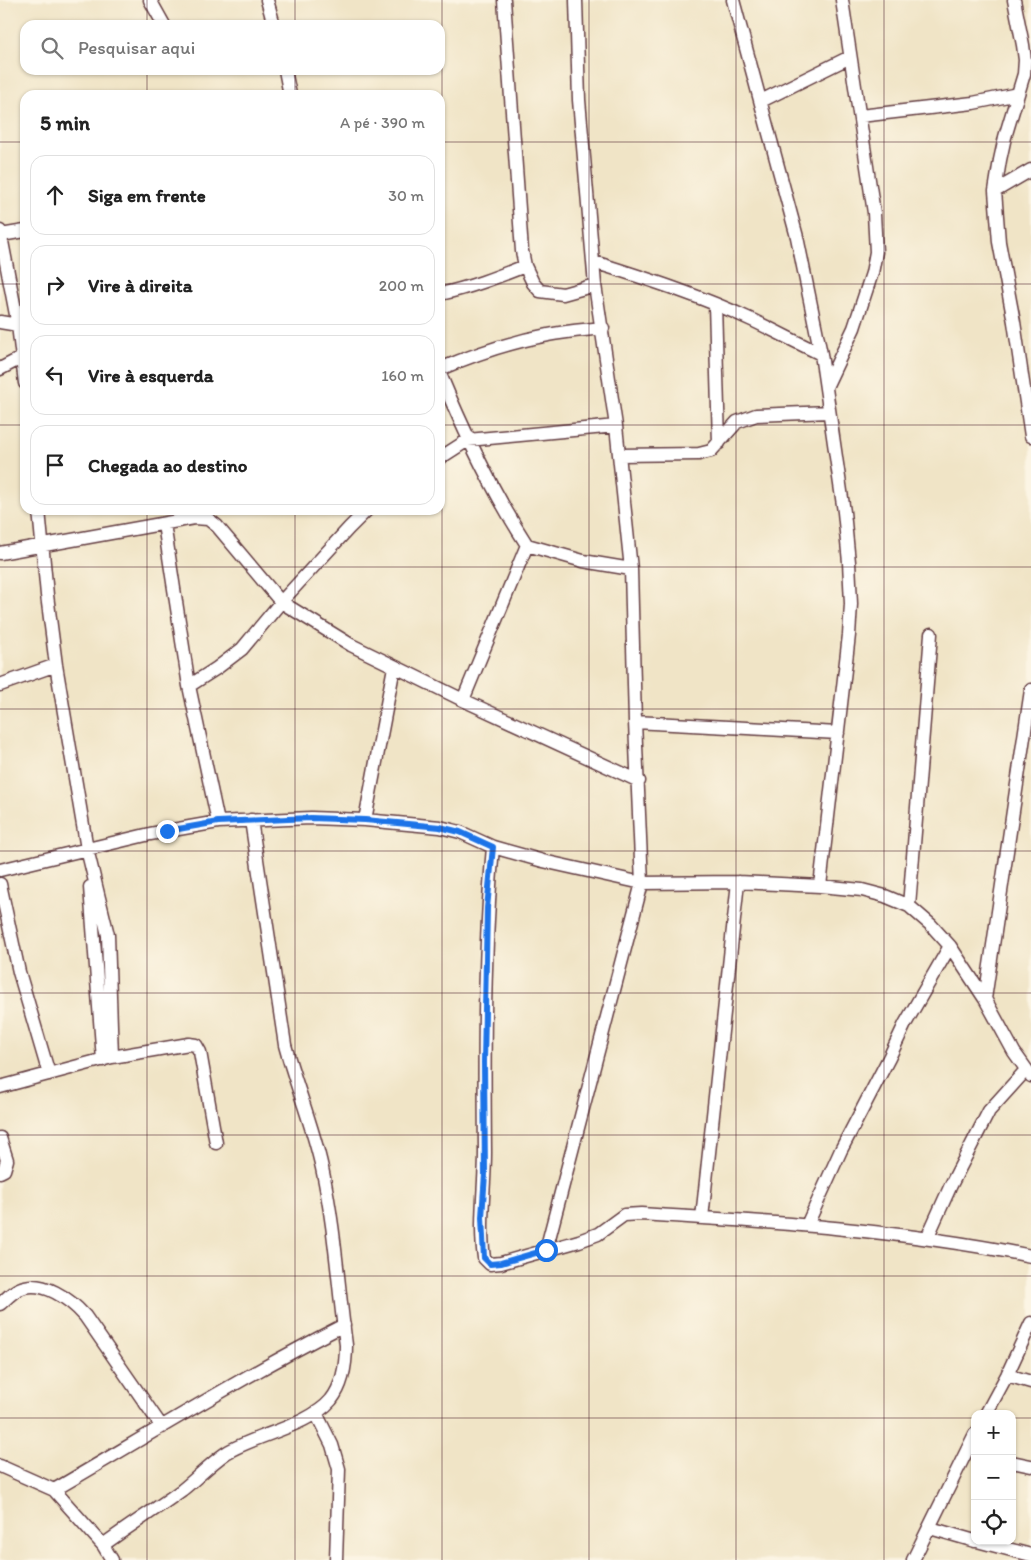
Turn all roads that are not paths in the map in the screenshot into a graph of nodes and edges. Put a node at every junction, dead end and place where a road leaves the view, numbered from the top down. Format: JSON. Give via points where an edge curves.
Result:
{"nodes":[{"id":1,"x":150,"y":0,"type":"edge"},
{"id":2,"x":267,"y":0,"type":"edge"},
{"id":3,"x":504,"y":0,"type":"edge"},
{"id":4,"x":576,"y":0,"type":"edge"},
{"id":5,"x":733,"y":0,"type":"edge"},
{"id":6,"x":842,"y":0,"type":"edge"},
{"id":7,"x":1014,"y":0,"type":"edge"},
{"id":8,"x":161,"y":20,"type":"edge"},
{"id":9,"x":273,"y":20,"type":"edge"},
{"id":10,"x":850,"y":57,"type":"junction"},
{"id":11,"x":286,"y":75,"type":"edge"},
{"id":12,"x":289,"y":90,"type":"edge"},
{"id":13,"x":1018,"y":94,"type":"junction"},
{"id":14,"x":761,"y":101,"type":"junction"},
{"id":15,"x":860,"y":116,"type":"junction"},
{"id":16,"x":1031,"y":170,"type":"edge"},
{"id":17,"x":996,"y":191,"type":"junction"},
{"id":18,"x":0,"y":231,"type":"edge"},
{"id":19,"x":20,"y":232,"type":"edge"},
{"id":20,"x":1,"y":236,"type":"edge"},
{"id":21,"x":594,"y":262,"type":"junction"},
{"id":22,"x":525,"y":266,"type":"junction"},
{"id":23,"x":596,"y":285,"type":"junction"},
{"id":24,"x":445,"y":293,"type":"edge"},
{"id":25,"x":715,"y":304,"type":"junction"},
{"id":26,"x":20,"y":316,"type":"edge"},
{"id":27,"x":0,"y":322,"type":"edge"},
{"id":28,"x":20,"y":324,"type":"edge"},
{"id":29,"x":603,"y":328,"type":"junction"},
{"id":30,"x":821,"y":354,"type":"junction"},
{"id":31,"x":20,"y":359,"type":"edge"},
{"id":32,"x":445,"y":367,"type":"edge"},
{"id":33,"x":0,"y":369,"type":"edge"},
{"id":34,"x":445,"y":386,"type":"edge"},
{"id":35,"x":826,"y":386,"type":"junction"},
{"id":36,"x":829,"y":412,"type":"junction"},
{"id":37,"x":616,"y":426,"type":"junction"},
{"id":38,"x":1031,"y":436,"type":"edge"},
{"id":39,"x":468,"y":440,"type":"junction"},
{"id":40,"x":718,"y":442,"type":"junction"},
{"id":41,"x":445,"y":455,"type":"edge"},
{"id":42,"x":619,"y":455,"type":"junction"},
{"id":43,"x":39,"y":515,"type":"edge"},
{"id":44,"x":362,"y":515,"type":"edge"},
{"id":45,"x":164,"y":524,"type":"junction"},
{"id":46,"x":42,"y":544,"type":"junction"},
{"id":47,"x":527,"y":545,"type":"junction"},
{"id":48,"x":0,"y":553,"type":"edge"},
{"id":49,"x":631,"y":569,"type":"junction"},
{"id":50,"x":281,"y":602,"type":"junction"},
{"id":51,"x":931,"y":634,"type":"dead end"},
{"id":52,"x":56,"y":665,"type":"junction"},
{"id":53,"x":394,"y":667,"type":"junction"},
{"id":54,"x":0,"y":685,"type":"edge"},
{"id":55,"x":189,"y":686,"type":"junction"},
{"id":56,"x":1031,"y":690,"type":"edge"},
{"id":57,"x":463,"y":700,"type":"junction"},
{"id":58,"x":635,"y":722,"type":"junction"},
{"id":59,"x":838,"y":733,"type":"junction"},
{"id":60,"x":639,"y":781,"type":"junction"},
{"id":61,"x":251,"y":820,"type":"junction"},
{"id":62,"x":365,"y":820,"type":"junction"},
{"id":63,"x":218,"y":822,"type":"junction"},
{"id":64,"x":493,"y":847,"type":"junction"},
{"id":65,"x":87,"y":849,"type":"junction"},
{"id":66,"x":0,"y":870,"type":"edge"},
{"id":67,"x":738,"y":882,"type":"junction"},
{"id":68,"x":642,"y":883,"type":"junction"},
{"id":69,"x":0,"y":884,"type":"edge"},
{"id":70,"x":820,"y":886,"type":"junction"},
{"id":71,"x":909,"y":906,"type":"junction"},
{"id":72,"x":950,"y":946,"type":"junction"},
{"id":73,"x":986,"y":1000,"type":"junction"},
{"id":74,"x":108,"y":1058,"type":"junction"},
{"id":75,"x":1029,"y":1073,"type":"edge"},
{"id":76,"x":49,"y":1074,"type":"junction"},
{"id":77,"x":0,"y":1087,"type":"edge"},
{"id":78,"x":0,"y":1138,"type":"edge"},
{"id":79,"x":216,"y":1143,"type":"dead end"},
{"id":80,"x":0,"y":1172,"type":"edge"},
{"id":81,"x":702,"y":1218,"type":"junction"},
{"id":82,"x":807,"y":1225,"type":"junction"},
{"id":83,"x":927,"y":1238,"type":"junction"},
{"id":84,"x":546,"y":1250,"type":"junction"},
{"id":85,"x":1031,"y":1256,"type":"edge"},
{"id":86,"x":0,"y":1304,"type":"edge"},
{"id":87,"x":1031,"y":1323,"type":"edge"},
{"id":88,"x":344,"y":1325,"type":"junction"},
{"id":89,"x":1007,"y":1375,"type":"junction"},
{"id":90,"x":1031,"y":1382,"type":"edge"},
{"id":91,"x":988,"y":1410,"type":"edge"},
{"id":92,"x":316,"y":1413,"type":"junction"},
{"id":93,"x":162,"y":1427,"type":"junction"},
{"id":94,"x":970,"y":1452,"type":"edge"},
{"id":95,"x":1016,"y":1463,"type":"edge"},
{"id":96,"x":0,"y":1466,"type":"edge"},
{"id":97,"x":1031,"y":1466,"type":"edge"},
{"id":98,"x":54,"y":1490,"type":"junction"},
{"id":99,"x":930,"y":1528,"type":"junction"},
{"id":100,"x":971,"y":1540,"type":"edge"},
{"id":101,"x":103,"y":1545,"type":"junction"},
{"id":102,"x":986,"y":1545,"type":"edge"},
{"id":103,"x":1011,"y":1555,"type":"edge"},
{"id":104,"x":1031,"y":1555,"type":"edge"},
{"id":105,"x":112,"y":1560,"type":"edge"},
{"id":106,"x":336,"y":1560,"type":"edge"},
{"id":107,"x":913,"y":1560,"type":"edge"}],
"edges":[{"from":1,"to":8,"type":"street"},
{"from":2,"to":9,"type":"street"},
{"from":3,"to":22,"type":"street"},
{"from":4,"to":21,"type":"street","via":[[579,100]]},
{"from":5,"to":14,"type":"street"},
{"from":6,"to":10,"type":"street"},
{"from":7,"to":13,"type":"street","via":[[1025,60]]},
{"from":10,"to":14,"type":"street"},
{"from":10,"to":15,"type":"street"},
{"from":11,"to":12,"type":"street"},
{"from":13,"to":15,"type":"street","via":[[973,103]]},
{"from":13,"to":17,"type":"street"},
{"from":14,"to":30,"type":"street","via":[[797,237]]},
{"from":15,"to":35,"type":"street","via":[[874,213],[876,252],[860,310]]},
{"from":16,"to":17,"type":"street"},
{"from":17,"to":38,"type":"street","via":[[1000,242]]},
{"from":18,"to":20,"type":"street"},
{"from":19,"to":20,"type":"street"},
{"from":20,"to":26,"type":"street"},
{"from":21,"to":23,"type":"street"},
{"from":21,"to":25,"type":"street"},
{"from":22,"to":23,"type":"street","via":[[540,291],[563,294]]},
{"from":22,"to":24,"type":"street"},
{"from":23,"to":29,"type":"street"},
{"from":25,"to":30,"type":"street"},
{"from":25,"to":40,"type":"street"},
{"from":27,"to":28,"type":"street"},
{"from":29,"to":32,"type":"street","via":[[525,340]]},
{"from":29,"to":37,"type":"street"},
{"from":30,"to":35,"type":"street"},
{"from":31,"to":33,"type":"street"},
{"from":34,"to":39,"type":"street"},
{"from":35,"to":36,"type":"street"},
{"from":36,"to":40,"type":"street","via":[[756,415],[737,422]]},
{"from":36,"to":59,"type":"street","via":[[851,582],[849,635]]},
{"from":37,"to":39,"type":"street"},
{"from":37,"to":42,"type":"street"},
{"from":39,"to":41,"type":"street"},
{"from":39,"to":47,"type":"street","via":[[504,510]]},
{"from":40,"to":42,"type":"street","via":[[710,451],[699,454]]},
{"from":42,"to":49,"type":"street"},
{"from":43,"to":46,"type":"street"},
{"from":44,"to":50,"type":"street"},
{"from":45,"to":46,"type":"street"},
{"from":45,"to":50,"type":"street","via":[[194,518],[208,519]]},
{"from":45,"to":55,"type":"street"},
{"from":46,"to":48,"type":"street"},
{"from":46,"to":52,"type":"street"},
{"from":47,"to":49,"type":"street","via":[[583,562]]},
{"from":47,"to":57,"type":"street"},
{"from":49,"to":58,"type":"street"},
{"from":50,"to":53,"type":"street"},
{"from":50,"to":55,"type":"street","via":[[242,649]]},
{"from":51,"to":71,"type":"street"},
{"from":52,"to":54,"type":"street"},
{"from":52,"to":65,"type":"street"},
{"from":53,"to":57,"type":"street"},
{"from":53,"to":62,"type":"street"},
{"from":55,"to":63,"type":"street"},
{"from":56,"to":73,"type":"street"},
{"from":57,"to":60,"type":"street"},
{"from":58,"to":59,"type":"street"},
{"from":58,"to":60,"type":"street"},
{"from":59,"to":70,"type":"street"},
{"from":60,"to":68,"type":"street"},
{"from":61,"to":62,"type":"street"},
{"from":61,"to":63,"type":"street"},
{"from":61,"to":88,"type":"street","via":[[285,1045],[318,1151],[332,1219]]},
{"from":62,"to":64,"type":"street","via":[[440,827]]},
{"from":63,"to":65,"type":"street"},
{"from":64,"to":68,"type":"street"},
{"from":64,"to":84,"type":"street","via":[[487,908],[484,1258],[490,1264],[501,1263]]},
{"from":65,"to":66,"type":"street"},
{"from":65,"to":74,"type":"street","via":[[108,935]]},
{"from":67,"to":68,"type":"street"},
{"from":67,"to":70,"type":"street"},
{"from":67,"to":81,"type":"street"},
{"from":68,"to":84,"type":"street"},
{"from":69,"to":76,"type":"street","via":[[19,972]]},
{"from":70,"to":71,"type":"street","via":[[862,890]]},
{"from":71,"to":72,"type":"street"},
{"from":72,"to":73,"type":"street"},
{"from":72,"to":82,"type":"street","via":[[904,1024]]},
{"from":73,"to":75,"type":"street"},
{"from":74,"to":76,"type":"street"},
{"from":74,"to":79,"type":"street","via":[[196,1045],[200,1052]]},
{"from":75,"to":83,"type":"street","via":[[990,1111]]},
{"from":76,"to":77,"type":"street"},
{"from":78,"to":80,"type":"street","via":[[7,1164]]},
{"from":81,"to":82,"type":"street"},
{"from":81,"to":84,"type":"street","via":[[624,1215],[598,1234]]},
{"from":82,"to":83,"type":"street"},
{"from":83,"to":85,"type":"street"},
{"from":86,"to":93,"type":"street","via":[[19,1289],[30,1287],[55,1292],[74,1304]]},
{"from":87,"to":89,"type":"street"},
{"from":88,"to":92,"type":"street","via":[[346,1359],[342,1378],[334,1396]]},
{"from":88,"to":93,"type":"street"},
{"from":89,"to":90,"type":"street"},
{"from":89,"to":91,"type":"street"},
{"from":92,"to":101,"type":"street","via":[[228,1452]]},
{"from":92,"to":106,"type":"street","via":[[332,1445],[339,1469]]},
{"from":93,"to":98,"type":"street"},
{"from":94,"to":99,"type":"street"},
{"from":95,"to":97,"type":"street"},
{"from":96,"to":98,"type":"street"},
{"from":98,"to":101,"type":"street"},
{"from":99,"to":100,"type":"street"},
{"from":99,"to":107,"type":"street"},
{"from":101,"to":105,"type":"street"},
{"from":102,"to":103,"type":"street"},
{"from":103,"to":104,"type":"street"}]}
